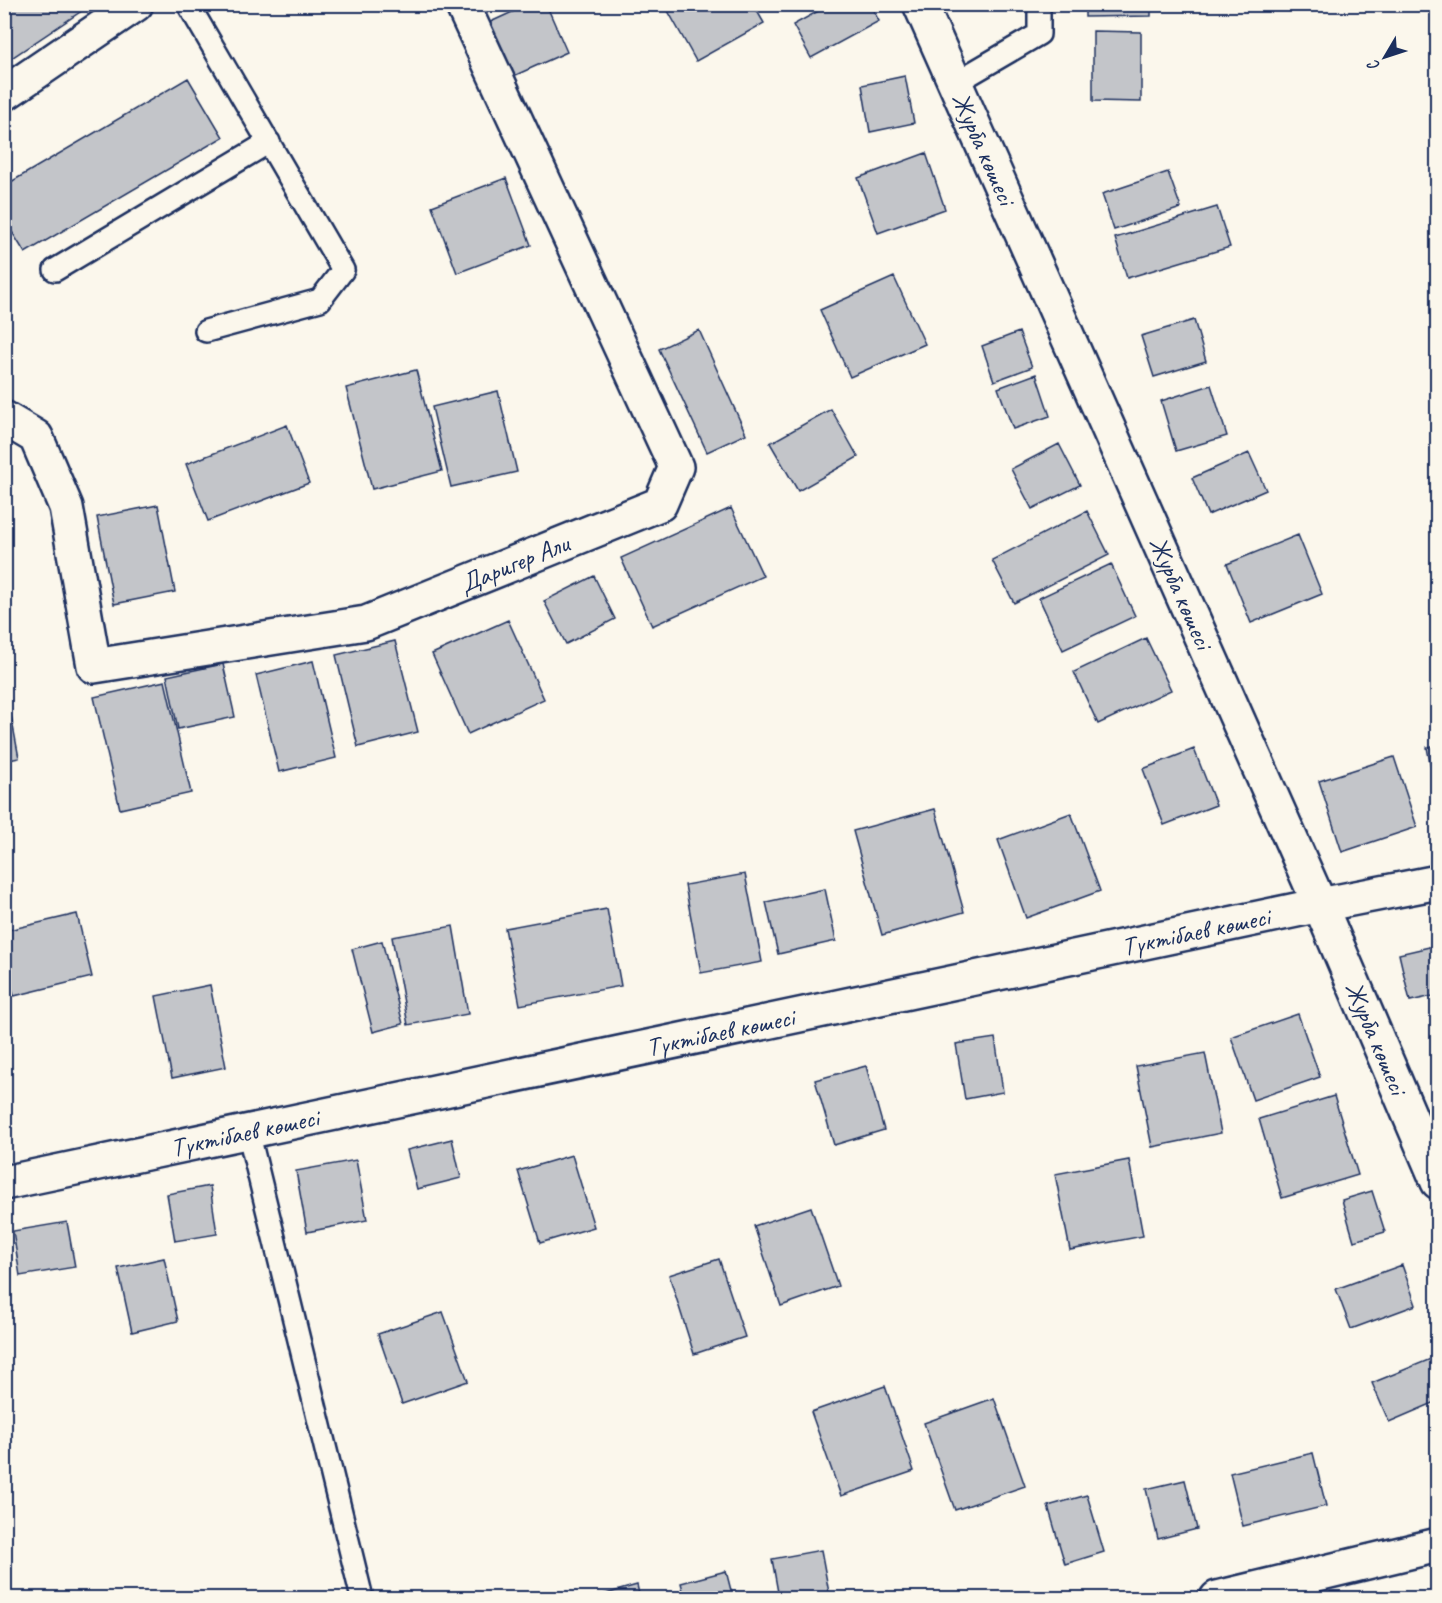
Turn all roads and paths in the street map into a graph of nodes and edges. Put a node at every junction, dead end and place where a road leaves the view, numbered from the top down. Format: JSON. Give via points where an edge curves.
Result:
{"nodes":[{"id":1,"x":136,"y":4,"type":"edge"},
{"id":2,"x":188,"y":4,"type":"edge"},
{"id":3,"x":462,"y":4,"type":"edge"},
{"id":4,"x":920,"y":4,"type":"edge"},
{"id":5,"x":1039,"y":4,"type":"edge"},
{"id":6,"x":955,"y":83,"type":"junction"},
{"id":7,"x":4,"y":94,"type":"edge"},
{"id":8,"x":269,"y":142,"type":"junction"},
{"id":9,"x":55,"y":270,"type":"dead end"},
{"id":10,"x":206,"y":332,"type":"dead end"},
{"id":11,"x":4,"y":418,"type":"edge"},
{"id":12,"x":1437,"y":882,"type":"edge"},
{"id":13,"x":1320,"y":905,"type":"junction"},
{"id":14,"x":248,"y":1131,"type":"junction"},
{"id":15,"x":1437,"y":1182,"type":"edge"},
{"id":16,"x":4,"y":1183,"type":"edge"},
{"id":17,"x":1437,"y":1545,"type":"edge"},
{"id":18,"x":362,"y":1599,"type":"edge"},
{"id":19,"x":1217,"y":1599,"type":"edge"}],
"edges":[{"from":1,"to":7,"type":"street"},
{"from":2,"to":8,"type":"lane"},
{"from":3,"to":11,"type":"street","name":"Даригер Али","via":[[676,467],[660,504],[366,623],[94,666],[66,507],[36,438]]},
{"from":4,"to":6,"type":"street","name":"Журба көшесі"},
{"from":5,"to":6,"type":"lane","via":[[1039,34]]},
{"from":6,"to":13,"type":"street","name":"Журба көшесі"},
{"from":8,"to":9,"type":"lane"},
{"from":8,"to":10,"type":"lane","via":[[343,270],[320,300]]},
{"from":12,"to":13,"type":"street","name":"Түктібаев көшесі"},
{"from":13,"to":14,"type":"street","name":"Түктібаев көшесі"},
{"from":13,"to":15,"type":"street","name":"Журба көшесі"},
{"from":14,"to":16,"type":"street","name":"Түктібаев көшесі"},
{"from":14,"to":18,"type":"lane"},
{"from":17,"to":19,"type":"street"}]}
